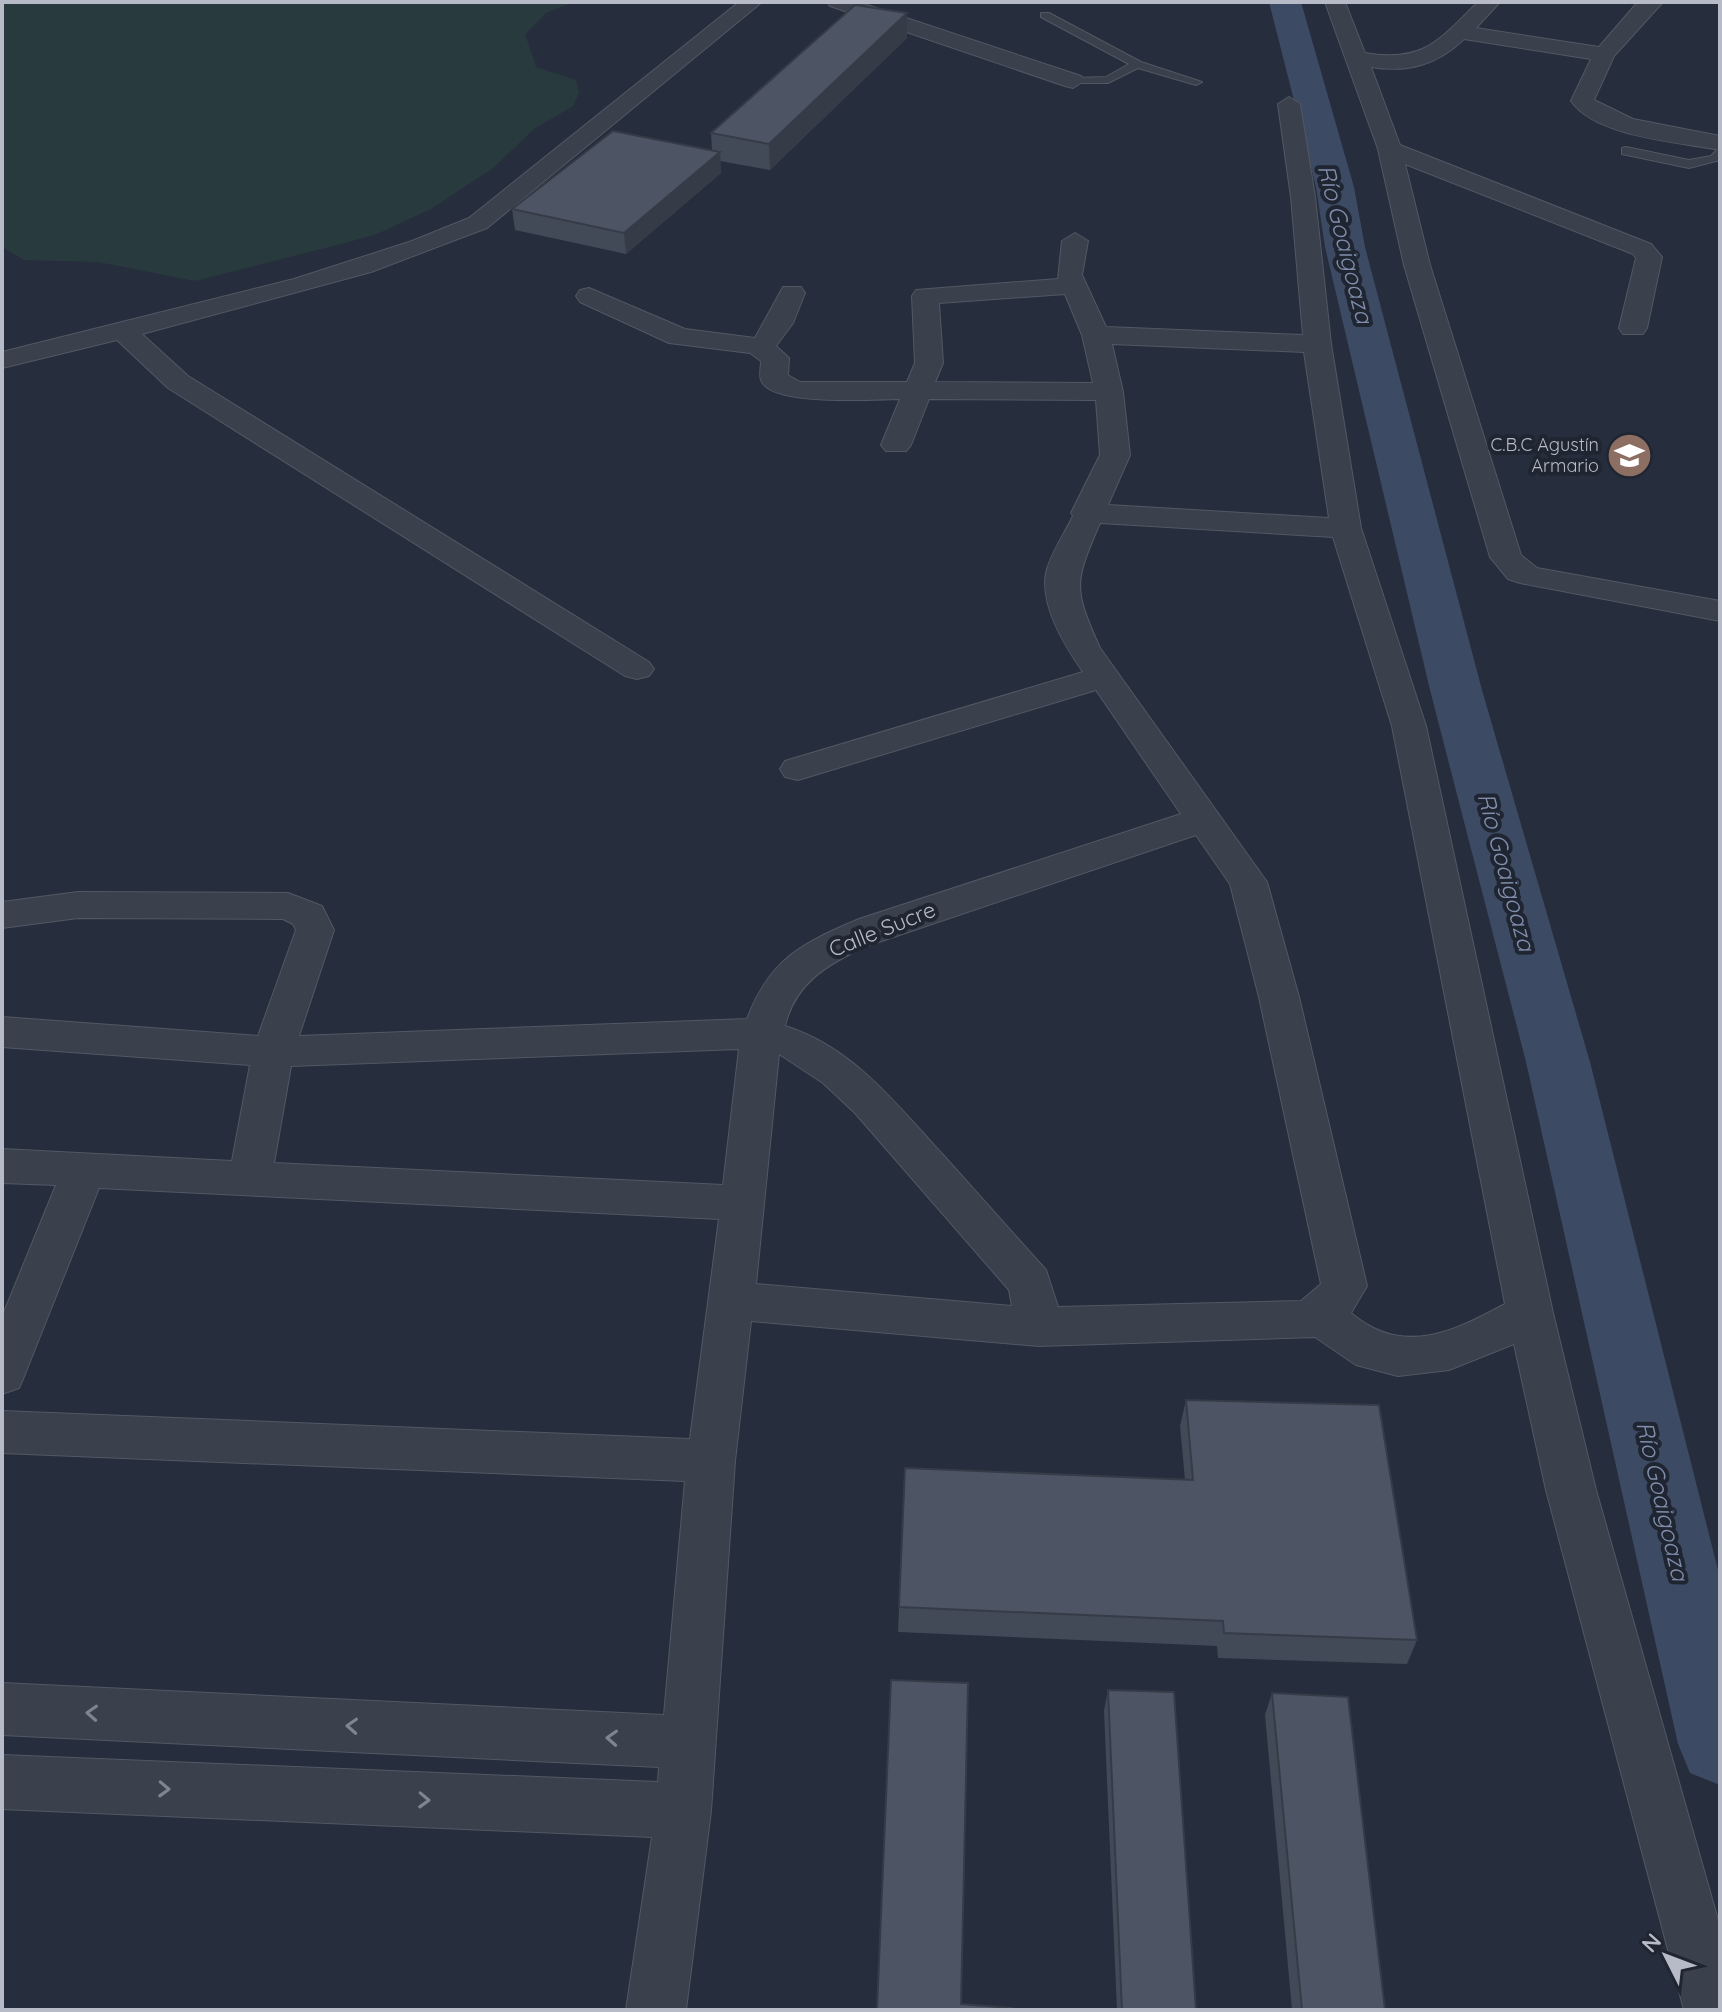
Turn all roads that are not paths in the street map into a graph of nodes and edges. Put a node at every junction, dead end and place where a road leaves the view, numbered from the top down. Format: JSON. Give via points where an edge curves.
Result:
{"nodes":[{"id":1,"x":752,"y":2,"type":"edge"},
{"id":2,"x":837,"y":2,"type":"edge"},
{"id":3,"x":1335,"y":2,"type":"edge"},
{"id":4,"x":1490,"y":2,"type":"edge"},
{"id":5,"x":1653,"y":2,"type":"edge"},
{"id":6,"x":1045,"y":15,"type":"dead end"},
{"id":7,"x":1458,"y":32,"type":"junction"},
{"id":8,"x":1604,"y":54,"type":"junction"},
{"id":9,"x":1354,"y":58,"type":"junction"},
{"id":10,"x":1137,"y":64,"type":"junction"},
{"id":11,"x":1073,"y":81,"type":"joint"},
{"id":12,"x":1196,"y":82,"type":"dead end"},
{"id":13,"x":1289,"y":104,"type":"dead end"},
{"id":14,"x":1720,"y":143,"type":"edge"},
{"id":15,"x":1390,"y":149,"type":"junction"},
{"id":16,"x":1626,"y":151,"type":"dead end"},
{"id":17,"x":1720,"y":151,"type":"edge"},
{"id":18,"x":1075,"y":241,"type":"dead end"},
{"id":19,"x":1073,"y":286,"type":"junction"},
{"id":20,"x":792,"y":293,"type":"dead end"},
{"id":21,"x":589,"y":296,"type":"dead end"},
{"id":22,"x":1633,"y":328,"type":"dead end"},
{"id":23,"x":121,"y":329,"type":"junction"},
{"id":24,"x":1096,"y":335,"type":"junction"},
{"id":25,"x":1317,"y":344,"type":"junction"},
{"id":26,"x":762,"y":347,"type":"junction"},
{"id":27,"x":2,"y":360,"type":"edge"},
{"id":28,"x":920,"y":389,"type":"junction"},
{"id":29,"x":1109,"y":392,"type":"junction"},
{"id":30,"x":896,"y":445,"type":"dead end"},
{"id":31,"x":1086,"y":513,"type":"junction"},
{"id":32,"x":1346,"y":528,"type":"junction"},
{"id":33,"x":1720,"y":611,"type":"edge"},
{"id":34,"x":637,"y":669,"type":"dead end"},
{"id":35,"x":1105,"y":676,"type":"junction"},
{"id":36,"x":798,"y":769,"type":"dead end"},
{"id":37,"x":1204,"y":819,"type":"junction"},
{"id":38,"x":2,"y":885,"type":"edge"},
{"id":39,"x":78,"y":905,"type":"junction"},
{"id":40,"x":2,"y":915,"type":"edge"},
{"id":41,"x":2,"y":1032,"type":"edge"},
{"id":42,"x":761,"y":1033,"type":"junction"},
{"id":43,"x":273,"y":1052,"type":"junction"},
{"id":44,"x":2,"y":1166,"type":"edge"},
{"id":45,"x":83,"y":1173,"type":"junction"},
{"id":46,"x":250,"y":1177,"type":"junction"},
{"id":47,"x":743,"y":1203,"type":"junction"},
{"id":48,"x":733,"y":1301,"type":"junction"},
{"id":49,"x":1530,"y":1313,"type":"junction"},
{"id":50,"x":1321,"y":1315,"type":"junction"},
{"id":51,"x":1039,"y":1327,"type":"junction"},
{"id":52,"x":2,"y":1374,"type":"edge"},
{"id":53,"x":2,"y":1432,"type":"edge"},
{"id":54,"x":711,"y":1461,"type":"junction"},
{"id":55,"x":2,"y":1709,"type":"edge"},
{"id":56,"x":689,"y":1742,"type":"junction"},
{"id":57,"x":2,"y":1782,"type":"edge"},
{"id":58,"x":683,"y":1811,"type":"junction"},
{"id":59,"x":656,"y":2010,"type":"edge"},
{"id":60,"x":1714,"y":2010,"type":"edge"}],
"edges":[{"from":1,"to":23,"type":"street","via":[[478,223],[312,282]]},
{"from":2,"to":11,"type":"street"},
{"from":3,"to":9,"type":"street"},
{"from":4,"to":7,"type":"street"},
{"from":5,"to":8,"type":"street"},
{"from":6,"to":10,"type":"lane"},
{"from":7,"to":8,"type":"street"},
{"from":7,"to":9,"type":"street","via":[[1431,59],[1416,63]]},
{"from":8,"to":14,"type":"street","via":[[1583,94],[1589,109],[1634,125]]},
{"from":9,"to":15,"type":"street"},
{"from":10,"to":11,"type":"lane","via":[[1108,80]]},
{"from":10,"to":12,"type":"lane"},
{"from":13,"to":25,"type":"street"},
{"from":15,"to":22,"type":"street","via":[[1642,249],[1649,257],[1648,270]]},
{"from":15,"to":33,"type":"street","via":[[1417,265],[1506,557],[1519,572],[1531,576]]},
{"from":16,"to":17,"type":"lane","via":[[1701,164]]},
{"from":18,"to":19,"type":"street","via":[[1069,275]]},
{"from":19,"to":24,"type":"street"},
{"from":19,"to":28,"type":"street","via":[[925,296],[929,363]]},
{"from":20,"to":26,"type":"street"},
{"from":21,"to":26,"type":"street","via":[[679,337]]},
{"from":23,"to":27,"type":"street"},
{"from":23,"to":34,"type":"street","via":[[178,382]]},
{"from":24,"to":25,"type":"street"},
{"from":24,"to":29,"type":"street"},
{"from":25,"to":32,"type":"street"},
{"from":26,"to":28,"type":"street","via":[[775,358],[774,379],[795,390]]},
{"from":28,"to":29,"type":"street"},
{"from":28,"to":30,"type":"street"},
{"from":29,"to":31,"type":"street","via":[[1115,455]]},
{"from":31,"to":32,"type":"street"},
{"from":31,"to":35,"type":"street","via":[[1062,574],[1067,611],[1084,649]]},
{"from":32,"to":49,"type":"street","via":[[1409,726]]},
{"from":35,"to":36,"type":"street"},
{"from":35,"to":37,"type":"street"},
{"from":37,"to":42,"type":"street","name":"Calle Sucre","via":[[873,928],[837,945],[786,978]]},
{"from":37,"to":50,"type":"street","via":[[1248,882],[1279,997],[1344,1286]]},
{"from":38,"to":39,"type":"street"},
{"from":39,"to":40,"type":"street"},
{"from":39,"to":43,"type":"street","via":[[288,906],[308,915],[315,930]]},
{"from":41,"to":43,"type":"street"},
{"from":42,"to":43,"type":"street"},
{"from":42,"to":47,"type":"street","name":"Calle Sucre"},
{"from":42,"to":51,"type":"street","via":[[799,1045],[870,1102],[1030,1283]]},
{"from":43,"to":46,"type":"street"},
{"from":44,"to":45,"type":"street"},
{"from":45,"to":46,"type":"street"},
{"from":45,"to":52,"type":"street"},
{"from":46,"to":47,"type":"street"},
{"from":47,"to":48,"type":"street","name":"Calle Sucre"},
{"from":48,"to":51,"type":"street"},
{"from":48,"to":54,"type":"street","name":"Calle Sucre"},
{"from":49,"to":50,"type":"street","via":[[1456,1351],[1421,1358],[1371,1353]]},
{"from":49,"to":60,"type":"street","via":[[1571,1490]]},
{"from":50,"to":51,"type":"street","via":[[1309,1320]]},
{"from":53,"to":54,"type":"street"},
{"from":54,"to":56,"type":"street","name":"Calle Sucre"},
{"from":56,"to":55,"type":"street","one_way":true},
{"from":56,"to":58,"type":"street","name":"Calle Sucre"},
{"from":57,"to":58,"type":"street","one_way":true},
{"from":58,"to":59,"type":"street","name":"Calle Sucre"}]}
